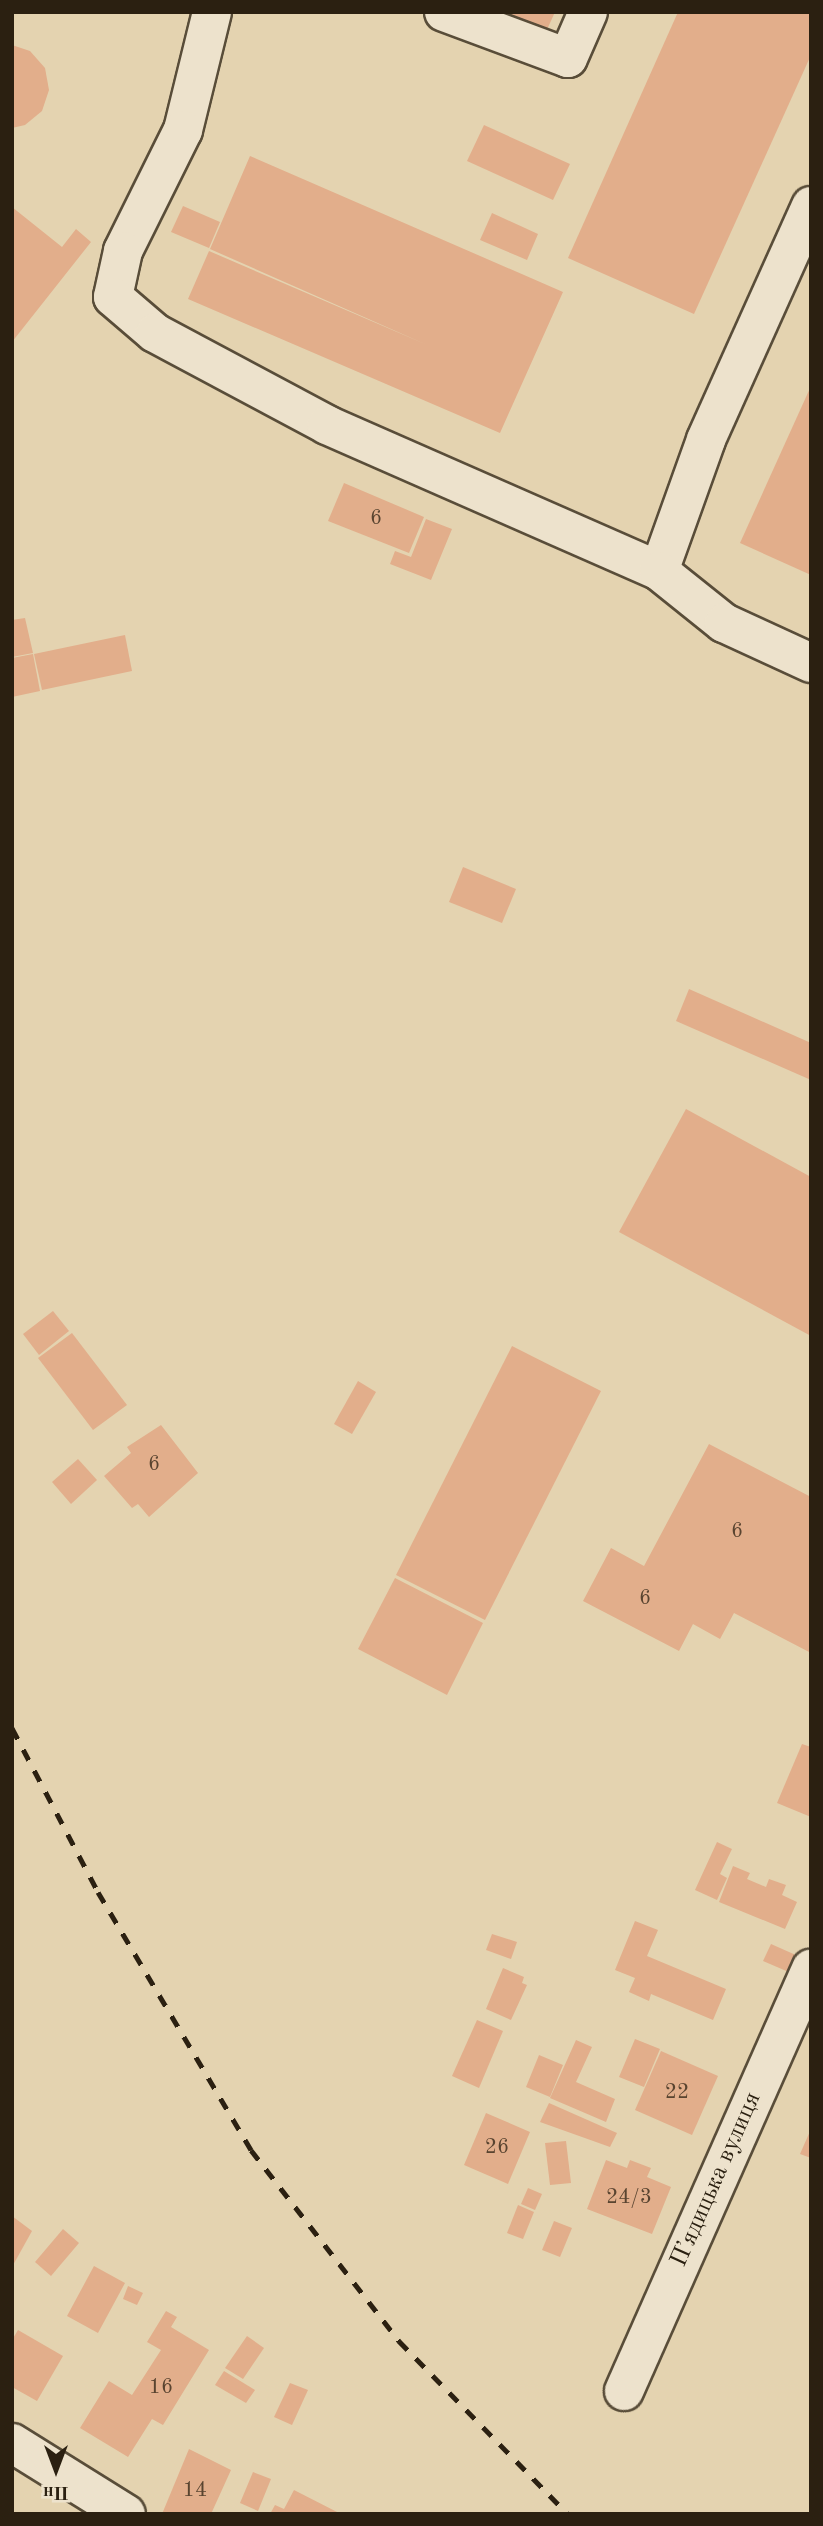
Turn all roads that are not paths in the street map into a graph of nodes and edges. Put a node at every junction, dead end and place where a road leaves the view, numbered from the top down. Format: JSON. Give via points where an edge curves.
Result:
{"nodes":[{"id":1,"x":212,"y":12,"type":"edge"},
{"id":2,"x":444,"y":12,"type":"edge"},
{"id":3,"x":588,"y":12,"type":"edge"},
{"id":4,"x":811,"y":206,"type":"edge"},
{"id":5,"x":659,"y":571,"type":"junction"},
{"id":6,"x":811,"y":663,"type":"edge"},
{"id":7,"x":811,"y":1969,"type":"edge"},
{"id":8,"x":624,"y":2392,"type":"dead end"},
{"id":9,"x":12,"y":2443,"type":"edge"},
{"id":10,"x":126,"y":2514,"type":"edge"}],
"edges":[{"from":1,"to":5,"type":"street","via":[[183,130],[123,251],[113,297],[155,333],[327,425]]},
{"from":2,"to":3,"type":"street","via":[[568,58]]},
{"from":4,"to":5,"type":"street","via":[[706,440]]},
{"from":5,"to":6,"type":"street","via":[[724,623]]},
{"from":7,"to":8,"type":"street","name":"Пʼядицька вулиця"},
{"from":9,"to":10,"type":"street"}]}
